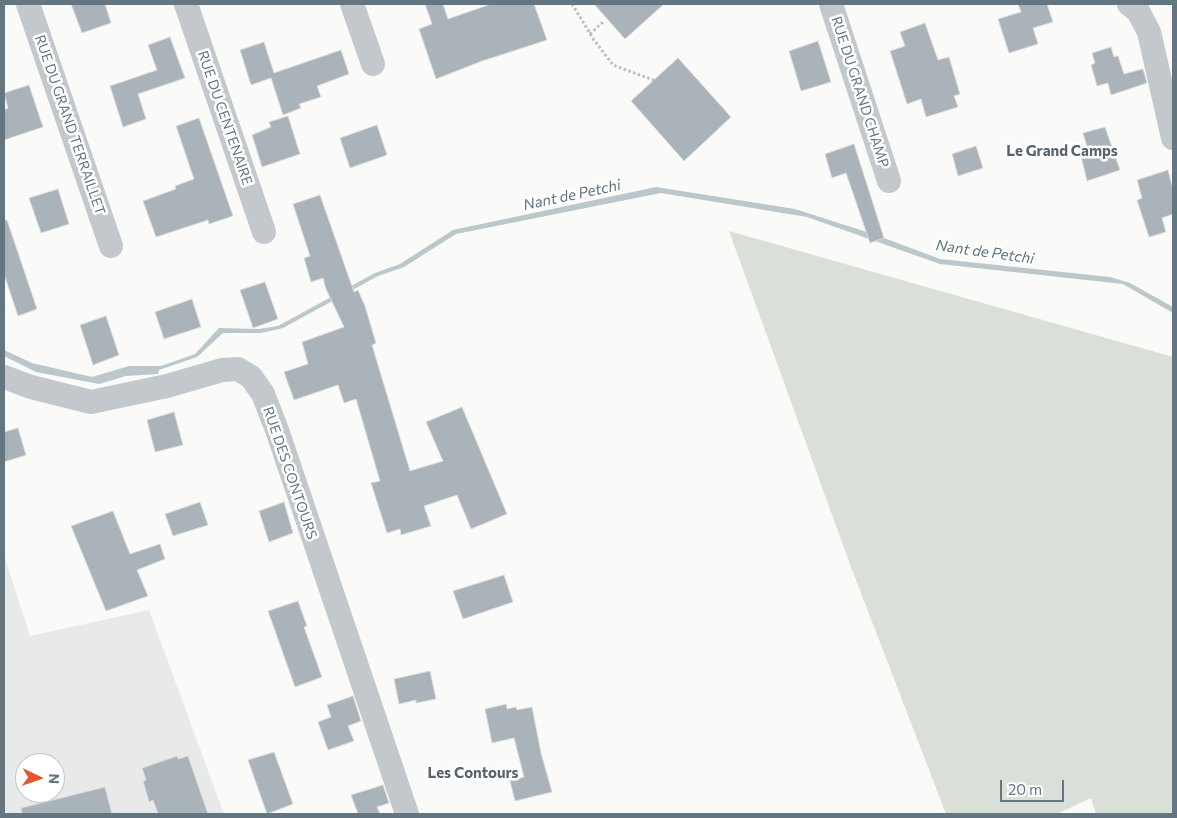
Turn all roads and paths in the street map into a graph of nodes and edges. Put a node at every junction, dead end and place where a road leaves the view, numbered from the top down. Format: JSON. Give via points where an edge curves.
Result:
{"nodes":[{"id":1,"x":28,"y":4,"type":"edge"},
{"id":2,"x":186,"y":4,"type":"edge"},
{"id":3,"x":352,"y":4,"type":"edge"},
{"id":4,"x":572,"y":4,"type":"edge"},
{"id":5,"x":830,"y":4,"type":"edge"},
{"id":6,"x":1129,"y":4,"type":"edge"},
{"id":7,"x":603,"y":22,"type":"dead end"},
{"id":8,"x":590,"y":34,"type":"junction"},
{"id":9,"x":373,"y":64,"type":"dead end"},
{"id":10,"x":656,"y":81,"type":"dead end"},
{"id":11,"x":1173,"y":138,"type":"edge"},
{"id":12,"x":889,"y":180,"type":"dead end"},
{"id":13,"x":264,"y":232,"type":"dead end"},
{"id":14,"x":111,"y":246,"type":"dead end"},
{"id":15,"x":4,"y":377,"type":"edge"},
{"id":16,"x":407,"y":814,"type":"edge"}],
"edges":[{"from":1,"to":14,"type":"street","name":"RUE DU GRAND TERRAILLET"},
{"from":2,"to":13,"type":"street","name":"RUE DU CENTENAIRE"},
{"from":3,"to":9,"type":"street"},
{"from":4,"to":8,"type":"path"},
{"from":5,"to":12,"type":"street","name":"RUE DU GRAND CHAMP"},
{"from":6,"to":11,"type":"street","via":[[1138,11],[1149,32]]},
{"from":7,"to":8,"type":"path"},
{"from":8,"to":10,"type":"path","via":[[613,65]]},
{"from":15,"to":16,"type":"street","name":"RUE DES CONTOURS","via":[[91,402],[222,370],[238,369],[251,378],[263,394],[277,430]]}]}
